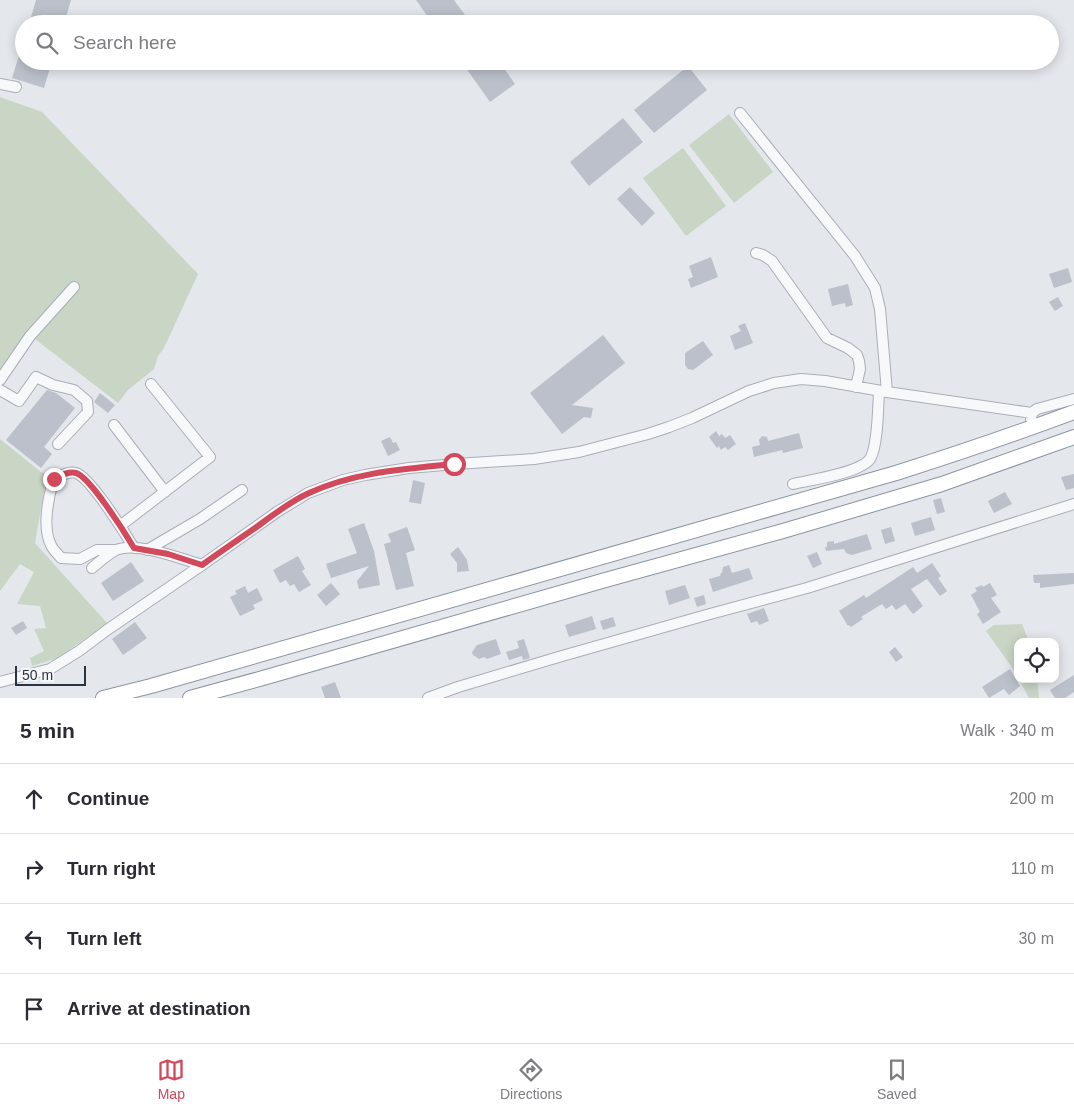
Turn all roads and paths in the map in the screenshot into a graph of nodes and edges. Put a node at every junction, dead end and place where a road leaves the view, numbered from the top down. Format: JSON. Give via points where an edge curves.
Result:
{"nodes":[{"id":1,"x":0,"y":84,"type":"edge"},
{"id":2,"x":16,"y":87,"type":"dead end"},
{"id":3,"x":740,"y":113,"type":"dead end"},
{"id":4,"x":756,"y":253,"type":"dead end"},
{"id":5,"x":74,"y":287,"type":"dead end"},
{"id":6,"x":0,"y":380,"type":"edge"},
{"id":7,"x":152,"y":384,"type":"dead end"},
{"id":8,"x":856,"y":387,"type":"junction"},
{"id":9,"x":0,"y":390,"type":"edge"},
{"id":10,"x":883,"y":392,"type":"junction"},
{"id":11,"x":1074,"y":399,"type":"edge"},
{"id":12,"x":1074,"y":412,"type":"edge"},
{"id":13,"x":1032,"y":413,"type":"junction"},
{"id":14,"x":114,"y":425,"type":"dead end"},
{"id":15,"x":1033,"y":428,"type":"junction"},
{"id":16,"x":1074,"y":437,"type":"edge"},
{"id":17,"x":58,"y":444,"type":"dead end"},
{"id":18,"x":793,"y":484,"type":"dead end"},
{"id":19,"x":242,"y":490,"type":"dead end"},
{"id":20,"x":165,"y":492,"type":"junction"},
{"id":21,"x":1074,"y":504,"type":"edge"},
{"id":22,"x":120,"y":526,"type":"junction"},
{"id":23,"x":134,"y":548,"type":"junction"},
{"id":24,"x":116,"y":550,"type":"junction"},
{"id":25,"x":147,"y":550,"type":"junction"},
{"id":26,"x":202,"y":565,"type":"junction"},
{"id":27,"x":92,"y":568,"type":"dead end"},
{"id":28,"x":0,"y":682,"type":"edge"},
{"id":29,"x":102,"y":698,"type":"edge"},
{"id":30,"x":190,"y":698,"type":"edge"},
{"id":31,"x":428,"y":698,"type":"edge"}],
"edges":[{"from":1,"to":2,"type":"street"},
{"from":3,"to":10,"type":"street","via":[[855,256],[875,288],[880,309]]},
{"from":4,"to":8,"type":"street","via":[[772,261],[827,338],[856,355],[860,369]]},
{"from":5,"to":6,"type":"street","via":[[30,336]]},
{"from":7,"to":20,"type":"street","via":[[210,458]]},
{"from":8,"to":10,"type":"street"},
{"from":8,"to":26,"type":"street","via":[[801,379],[774,383],[669,427],[579,452],[534,459],[409,468],[343,480],[297,499]]},
{"from":9,"to":17,"type":"street","via":[[19,401],[36,378],[74,390],[87,401],[88,412]]},
{"from":10,"to":13,"type":"street"},
{"from":10,"to":18,"type":"street","via":[[874,450],[869,460],[849,471]]},
{"from":11,"to":13,"type":"street"},
{"from":12,"to":15,"type":"highway"},
{"from":13,"to":15,"type":"street"},
{"from":14,"to":20,"type":"street"},
{"from":15,"to":29,"type":"highway","via":[[896,474]]},
{"from":16,"to":30,"type":"highway","via":[[905,495]]},
{"from":19,"to":25,"type":"street"},
{"from":20,"to":22,"type":"street"},
{"from":21,"to":31,"type":"street","via":[[807,588],[562,656]]},
{"from":22,"to":23,"type":"street"},
{"from":22,"to":24,"type":"street","via":[[86,480],[76,473],[54,479],[47,532],[51,546],[61,558],[80,559],[97,550]]},
{"from":23,"to":24,"type":"street"},
{"from":23,"to":25,"type":"street"},
{"from":24,"to":27,"type":"street"},
{"from":25,"to":26,"type":"street"},
{"from":26,"to":28,"type":"street","via":[[50,669]]}]}
